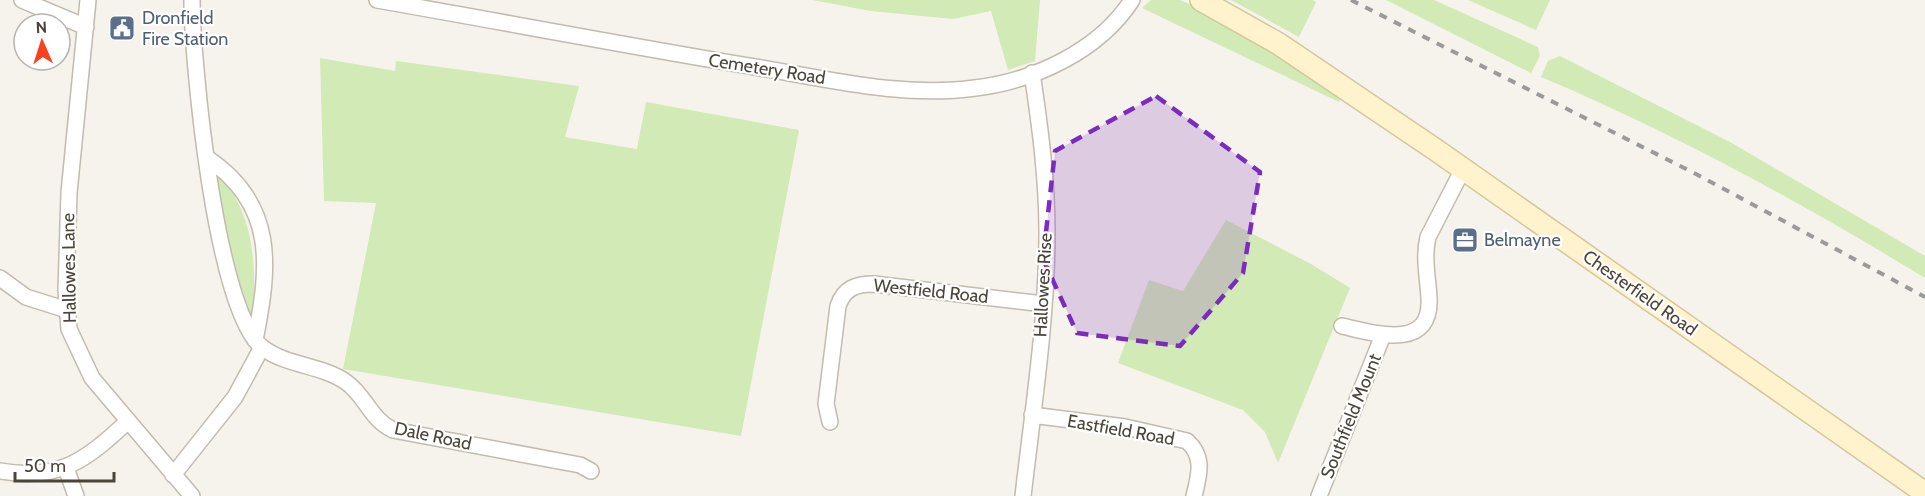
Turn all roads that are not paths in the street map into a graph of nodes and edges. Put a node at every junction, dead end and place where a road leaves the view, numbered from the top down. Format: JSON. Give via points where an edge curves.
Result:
{"nodes":[{"id":1,"x":22,"y":0,"type":"edge"},
{"id":2,"x":88,"y":0,"type":"edge"},
{"id":3,"x":192,"y":0,"type":"edge"},
{"id":4,"x":381,"y":0,"type":"edge"},
{"id":5,"x":1132,"y":0,"type":"edge"},
{"id":6,"x":1201,"y":0,"type":"edge"},
{"id":7,"x":86,"y":27,"type":"junction"},
{"id":8,"x":1032,"y":73,"type":"junction"},
{"id":9,"x":207,"y":158,"type":"junction"},
{"id":10,"x":1463,"y":169,"type":"junction"},
{"id":11,"x":0,"y":278,"type":"edge"},
{"id":12,"x":1044,"y":304,"type":"junction"},
{"id":13,"x":67,"y":310,"type":"junction"},
{"id":14,"x":1342,"y":326,"type":"dead end"},
{"id":15,"x":1383,"y":335,"type":"junction"},
{"id":16,"x":259,"y":344,"type":"junction"},
{"id":17,"x":1032,"y":415,"type":"junction"},
{"id":18,"x":127,"y":422,"type":"junction"},
{"id":19,"x":830,"y":422,"type":"dead end"},
{"id":20,"x":66,"y":468,"type":"junction"},
{"id":21,"x":0,"y":471,"type":"edge"},
{"id":22,"x":591,"y":471,"type":"dead end"},
{"id":23,"x":173,"y":475,"type":"junction"},
{"id":24,"x":1925,"y":493,"type":"edge"},
{"id":25,"x":76,"y":496,"type":"edge"},
{"id":26,"x":192,"y":496,"type":"edge"},
{"id":27,"x":1023,"y":496,"type":"edge"},
{"id":28,"x":1194,"y":496,"type":"edge"},
{"id":29,"x":1319,"y":496,"type":"edge"}],
"edges":[{"from":1,"to":7,"type":"street"},
{"from":2,"to":7,"type":"street","name":"Hallowes Lane"},
{"from":3,"to":9,"type":"street","via":[[192,32]]},
{"from":4,"to":8,"type":"street","name":"Cemetery Road","via":[[600,42],[916,91],[978,88]]},
{"from":5,"to":8,"type":"street","name":"Cemetery Road","via":[[1104,35],[1076,54]]},
{"from":6,"to":10,"type":"main road","name":"Chesterfield Road","via":[[1279,44]]},
{"from":7,"to":13,"type":"street","name":"Hallowes Lane","via":[[70,183]]},
{"from":8,"to":12,"type":"street","name":"Hallowes Rise","via":[[1046,183]]},
{"from":9,"to":16,"type":"street","via":[[214,212],[230,279]]},
{"from":9,"to":16,"type":"street","via":[[234,178],[260,224],[264,283]]},
{"from":10,"to":15,"type":"street","via":[[1426,247],[1430,301],[1427,314],[1410,333],[1400,337]]},
{"from":10,"to":24,"type":"main road","name":"Chesterfield Road"},
{"from":11,"to":13,"type":"street","via":[[26,297]]},
{"from":12,"to":17,"type":"street","name":"Hallowes Rise"},
{"from":12,"to":19,"type":"street","name":"Westfield Road","via":[[874,284],[854,286],[841,296],[838,306],[826,404]]},
{"from":13,"to":18,"type":"street","name":"Hallowes Lane","via":[[78,352],[92,378]]},
{"from":14,"to":15,"type":"street"},
{"from":15,"to":29,"type":"street","name":"Southfield Mount"},
{"from":16,"to":22,"type":"street","name":"Dale Road","via":[[347,382],[381,424],[393,430],[580,465]]},
{"from":16,"to":23,"type":"street","via":[[235,397]]},
{"from":17,"to":27,"type":"street","name":"Hallowes Rise"},
{"from":17,"to":28,"type":"street","name":"Eastfield Road","via":[[1125,427],[1187,441],[1194,447],[1200,465]]},
{"from":18,"to":20,"type":"street","via":[[91,453]]},
{"from":18,"to":23,"type":"street","name":"Hallowes Lane"},
{"from":20,"to":21,"type":"street","via":[[32,475]]},
{"from":20,"to":25,"type":"street"},
{"from":23,"to":26,"type":"street","name":"Hallowes Lane"}]}
